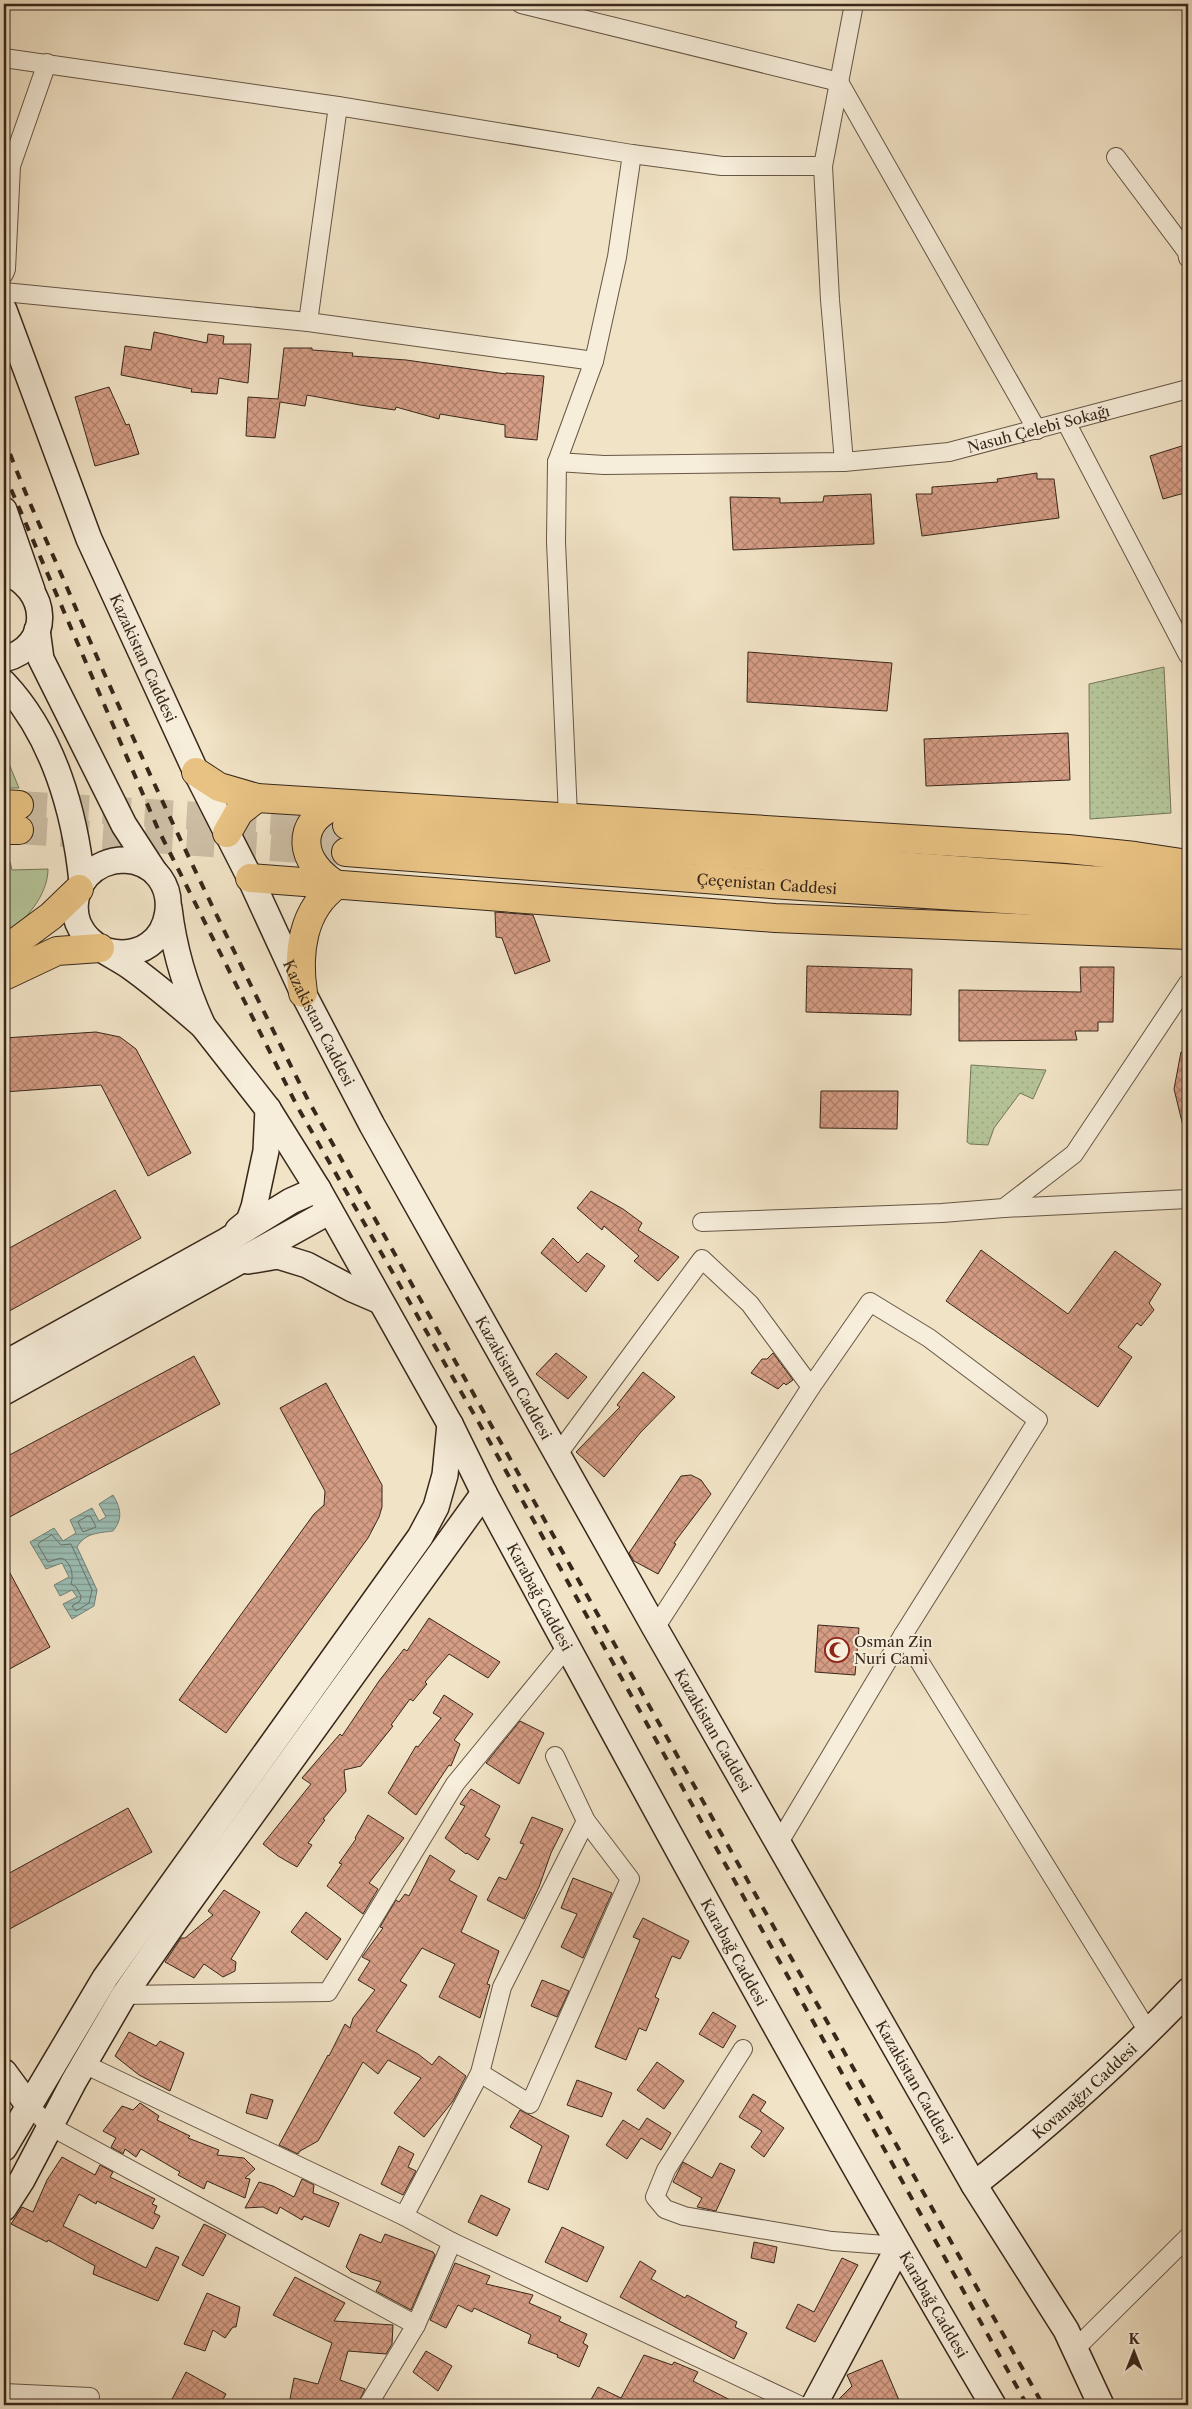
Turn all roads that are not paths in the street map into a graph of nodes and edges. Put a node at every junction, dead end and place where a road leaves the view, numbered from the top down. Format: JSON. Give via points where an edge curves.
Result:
{"nodes":[{"id":1,"x":521,"y":4,"type":"edge"},
{"id":2,"x":854,"y":4,"type":"edge"},
{"id":3,"x":4,"y":58,"type":"edge"},
{"id":4,"x":47,"y":63,"type":"junction"},
{"id":5,"x":839,"y":82,"type":"junction"},
{"id":6,"x":338,"y":106,"type":"junction"},
{"id":7,"x":632,"y":154,"type":"junction"},
{"id":8,"x":1116,"y":157,"type":"dead end"},
{"id":9,"x":822,"y":166,"type":"junction"},
{"id":10,"x":1188,"y":258,"type":"edge"},
{"id":11,"x":4,"y":274,"type":"edge"},
{"id":12,"x":4,"y":292,"type":"edge"},
{"id":13,"x":4,"y":310,"type":"edge"},
{"id":14,"x":308,"y":322,"type":"junction"},
{"id":15,"x":594,"y":361,"type":"junction"},
{"id":16,"x":1188,"y":389,"type":"edge"},
{"id":17,"x":1066,"y":422,"type":"junction"},
{"id":18,"x":1037,"y":430,"type":"junction"},
{"id":19,"x":557,"y":462,"type":"junction"},
{"id":20,"x":844,"y":462,"type":"junction"},
{"id":21,"x":4,"y":510,"type":"edge"},
{"id":22,"x":4,"y":572,"type":"edge"},
{"id":23,"x":32,"y":590,"type":"junction"},
{"id":24,"x":37,"y":630,"type":"junction"},
{"id":25,"x":1188,"y":656,"type":"edge"},
{"id":26,"x":4,"y":659,"type":"edge"},
{"id":27,"x":4,"y":683,"type":"edge"},
{"id":28,"x":196,"y":772,"type":"junction"},
{"id":29,"x":257,"y":798,"type":"junction"},
{"id":30,"x":342,"y":814,"type":"junction"},
{"id":31,"x":568,"y":816,"type":"junction"},
{"id":32,"x":227,"y":833,"type":"junction"},
{"id":33,"x":346,"y":852,"type":"tunnel mouth"},
{"id":34,"x":1188,"y":864,"type":"edge"},
{"id":35,"x":157,"y":876,"type":"junction"},
{"id":36,"x":250,"y":878,"type":"junction"},
{"id":37,"x":1188,"y":883,"type":"edge"},
{"id":38,"x":80,"y":885,"type":"junction"},
{"id":39,"x":337,"y":886,"type":"junction"},
{"id":40,"x":169,"y":908,"type":"junction"},
{"id":41,"x":1188,"y":910,"type":"edge"},
{"id":42,"x":1188,"y":935,"type":"edge"},
{"id":43,"x":103,"y":949,"type":"junction"},
{"id":44,"x":4,"y":951,"type":"edge"},
{"id":45,"x":4,"y":976,"type":"edge"},
{"id":46,"x":1188,"y":983,"type":"edge"},
{"id":47,"x":303,"y":993,"type":"junction"},
{"id":48,"x":203,"y":1026,"type":"junction"},
{"id":49,"x":268,"y":1110,"type":"junction"},
{"id":50,"x":318,"y":1189,"type":"junction"},
{"id":51,"x":1188,"y":1199,"type":"edge"},
{"id":52,"x":1004,"y":1208,"type":"junction"},
{"id":53,"x":330,"y":1211,"type":"junction"},
{"id":54,"x":702,"y":1222,"type":"dead end"},
{"id":55,"x":226,"y":1241,"type":"junction"},
{"id":56,"x":240,"y":1262,"type":"junction"},
{"id":57,"x":156,"y":1280,"type":"junction"},
{"id":58,"x":170,"y":1301,"type":"junction"},
{"id":59,"x":380,"y":1301,"type":"junction"},
{"id":60,"x":4,"y":1364,"type":"edge"},
{"id":61,"x":811,"y":1388,"type":"junction"},
{"id":62,"x":4,"y":1392,"type":"edge"},
{"id":63,"x":450,"y":1424,"type":"junction"},
{"id":64,"x":558,"y":1454,"type":"junction"},
{"id":65,"x":484,"y":1493,"type":"junction"},
{"id":66,"x":655,"y":1628,"type":"junction"},
{"id":67,"x":903,"y":1635,"type":"junction"},
{"id":68,"x":568,"y":1647,"type":"junction"},
{"id":69,"x":555,"y":1756,"type":"dead end"},
{"id":70,"x":586,"y":1822,"type":"junction"},
{"id":71,"x":778,"y":1844,"type":"junction"},
{"id":72,"x":1188,"y":1991,"type":"edge"},
{"id":73,"x":124,"y":1995,"type":"junction"},
{"id":74,"x":1149,"y":2033,"type":"junction"},
{"id":75,"x":743,"y":2049,"type":"dead end"},
{"id":76,"x":84,"y":2064,"type":"junction"},
{"id":77,"x":4,"y":2072,"type":"edge"},
{"id":78,"x":480,"y":2073,"type":"junction"},
{"id":79,"x":29,"y":2106,"type":"junction"},
{"id":80,"x":50,"y":2126,"type":"junction"},
{"id":81,"x":6,"y":2135,"type":"edge"},
{"id":82,"x":974,"y":2185,"type":"junction"},
{"id":83,"x":4,"y":2208,"type":"edge"},
{"id":84,"x":404,"y":2216,"type":"junction"},
{"id":85,"x":1188,"y":2237,"type":"edge"},
{"id":86,"x":452,"y":2242,"type":"junction"},
{"id":87,"x":899,"y":2246,"type":"junction"},
{"id":88,"x":416,"y":2325,"type":"junction"},
{"id":89,"x":1075,"y":2349,"type":"junction"},
{"id":90,"x":4,"y":2393,"type":"edge"},
{"id":91,"x":90,"y":2397,"type":"dead end"},
{"id":92,"x":368,"y":2405,"type":"edge"},
{"id":93,"x":800,"y":2405,"type":"edge"},
{"id":94,"x":814,"y":2405,"type":"edge"},
{"id":95,"x":994,"y":2405,"type":"edge"},
{"id":96,"x":1101,"y":2405,"type":"edge"}],
"edges":[{"from":1,"to":5,"type":"street"},
{"from":2,"to":5,"type":"street"},
{"from":3,"to":4,"type":"street"},
{"from":4,"to":6,"type":"street"},
{"from":4,"to":11,"type":"street","via":[[12,166]]},
{"from":5,"to":9,"type":"street"},
{"from":5,"to":18,"type":"street"},
{"from":6,"to":7,"type":"street"},
{"from":6,"to":14,"type":"street"},
{"from":7,"to":9,"type":"street","via":[[722,166]]},
{"from":7,"to":15,"type":"street","via":[[616,257]]},
{"from":8,"to":10,"type":"street","via":[[1187,252]]},
{"from":9,"to":20,"type":"street"},
{"from":12,"to":14,"type":"street"},
{"from":13,"to":28,"type":"main road","name":"Kazakistan Caddesi","via":[[89,539]]},
{"from":14,"to":15,"type":"street"},
{"from":15,"to":19,"type":"street"},
{"from":16,"to":17,"type":"street","name":"Nasuh Çelebi Sokağı"},
{"from":17,"to":18,"type":"street","name":"Nasuh Çelebi Sokağı"},
{"from":17,"to":25,"type":"street"},
{"from":18,"to":20,"type":"street","name":"Nasuh Çelebi Sokağı","via":[[949,452]]},
{"from":19,"to":20,"type":"street","name":"Nasuh Çelebi Sokağı","via":[[604,465]]},
{"from":19,"to":31,"type":"street","via":[[556,551]]},
{"from":21,"to":23,"type":"main road"},
{"from":22,"to":23,"type":"main road","via":[[19,578]]},
{"from":23,"to":24,"type":"main road","via":[[40,618]]},
{"from":24,"to":26,"type":"main road","via":[[22,651]]},
{"from":24,"to":35,"type":"main road","via":[[44,664],[124,825]]},
{"from":27,"to":38,"type":"main road","via":[[25,708],[55,769],[76,837]]},
{"from":28,"to":29,"type":"main road","via":[[219,787]]},
{"from":28,"to":32,"type":"main road","name":"Kazakistan Caddesi"},
{"from":29,"to":30,"type":"main road"},
{"from":29,"to":32,"type":"main road","via":[[239,812]]},
{"from":30,"to":31,"type":"main road"},
{"from":30,"to":37,"type":"main road","name":"Çeçenistan Caddesi","via":[[1090,880]]},
{"from":30,"to":39,"type":"main road","via":[[328,808],[315,818],[307,842],[309,860],[315,869]]},
{"from":31,"to":34,"type":"main road","via":[[1068,849]]},
{"from":32,"to":36,"type":"main road","name":"Kazakistan Caddesi"},
{"from":33,"to":41,"type":"main road","name":"Çeçenistan Caddesi"},
{"from":35,"to":38,"type":"main road","via":[[138,863],[114,861],[99,866]]},
{"from":35,"to":40,"type":"main road","via":[[166,891]]},
{"from":36,"to":39,"type":"main road"},
{"from":36,"to":47,"type":"main road","name":"Kazakistan Caddesi"},
{"from":38,"to":43,"type":"main road","via":[[75,906],[78,922],[86,937]]},
{"from":38,"to":44,"type":"main road","via":[[51,916]]},
{"from":39,"to":42,"type":"main road","via":[[775,918]]},
{"from":39,"to":47,"type":"main road","via":[[325,893],[306,927],[300,960]]},
{"from":40,"to":43,"type":"main road","via":[[163,929],[149,945],[129,953]]},
{"from":40,"to":48,"type":"main road","via":[[178,962]]},
{"from":43,"to":45,"type":"main road","via":[[57,951]]},
{"from":43,"to":48,"type":"main road","via":[[148,979]]},
{"from":46,"to":52,"type":"street","via":[[1074,1154]]},
{"from":47,"to":64,"type":"main road","name":"Kazakistan Caddesi","via":[[372,1125]]},
{"from":48,"to":49,"type":"main road","name":"Karabağ Caddesi"},
{"from":49,"to":50,"type":"main road","name":"Karabağ Caddesi"},
{"from":49,"to":55,"type":"main road","via":[[266,1151],[254,1206],[249,1221]]},
{"from":50,"to":53,"type":"main road","name":"Karabağ Caddesi"},
{"from":50,"to":55,"type":"main road","via":[[291,1201]]},
{"from":51,"to":52,"type":"street"},
{"from":52,"to":54,"type":"street"},
{"from":53,"to":56,"type":"main road"},
{"from":53,"to":59,"type":"main road","name":"Karabağ Caddesi"},
{"from":55,"to":57,"type":"main road"},
{"from":56,"to":58,"type":"main road"},
{"from":56,"to":59,"type":"main road","via":[[278,1256],[306,1265]]},
{"from":57,"to":58,"type":"main road"},
{"from":57,"to":60,"type":"main road"},
{"from":58,"to":62,"type":"main road"},
{"from":59,"to":63,"type":"main road","name":"Karabağ Caddesi"},
{"from":61,"to":64,"type":"street","via":[[750,1304],[702,1260]]},
{"from":61,"to":66,"type":"street"},
{"from":61,"to":67,"type":"street","via":[[870,1302],[929,1338],[1038,1420]]},
{"from":63,"to":65,"type":"main road","name":"Karabağ Caddesi"},
{"from":63,"to":79,"type":"main road","via":[[443,1483],[436,1507],[420,1538],[105,1978]]},
{"from":64,"to":66,"type":"main road","name":"Kazakistan Caddesi"},
{"from":65,"to":68,"type":"main road","name":"Karabağ Caddesi"},
{"from":65,"to":73,"type":"main road"},
{"from":66,"to":71,"type":"main road","name":"Kazakistan Caddesi"},
{"from":67,"to":71,"type":"street"},
{"from":67,"to":74,"type":"street"},
{"from":68,"to":73,"type":"street","via":[[455,1784],[328,1992]]},
{"from":68,"to":87,"type":"main road","name":"Karabağ Caddesi"},
{"from":69,"to":70,"type":"street"},
{"from":70,"to":78,"type":"street","via":[[502,1987]]},
{"from":70,"to":78,"type":"street","via":[[630,1879],[530,2104]]},
{"from":71,"to":82,"type":"main road","name":"Kazakistan Caddesi"},
{"from":72,"to":74,"type":"main road","name":"Kovanağzı Caddesi"},
{"from":73,"to":76,"type":"main road"},
{"from":74,"to":82,"type":"main road","name":"Kovanağzı Caddesi","via":[[1033,2138]]},
{"from":75,"to":87,"type":"street","via":[[666,2170],[654,2197],[665,2209],[684,2216],[832,2242]]},
{"from":76,"to":80,"type":"main road"},
{"from":76,"to":84,"type":"street"},
{"from":77,"to":79,"type":"main road"},
{"from":78,"to":84,"type":"street"},
{"from":79,"to":80,"type":"street"},
{"from":79,"to":81,"type":"main road"},
{"from":80,"to":83,"type":"main road"},
{"from":80,"to":88,"type":"street"},
{"from":82,"to":89,"type":"main road","name":"Kazakistan Caddesi"},
{"from":84,"to":86,"type":"street"},
{"from":85,"to":89,"type":"street"},
{"from":86,"to":88,"type":"street"},
{"from":86,"to":93,"type":"street"},
{"from":87,"to":94,"type":"main road"},
{"from":87,"to":95,"type":"main road","name":"Karabağ Caddesi"},
{"from":88,"to":92,"type":"street"},
{"from":89,"to":96,"type":"main road","name":"Kazakistan Caddesi"},
{"from":90,"to":91,"type":"street"}]}
